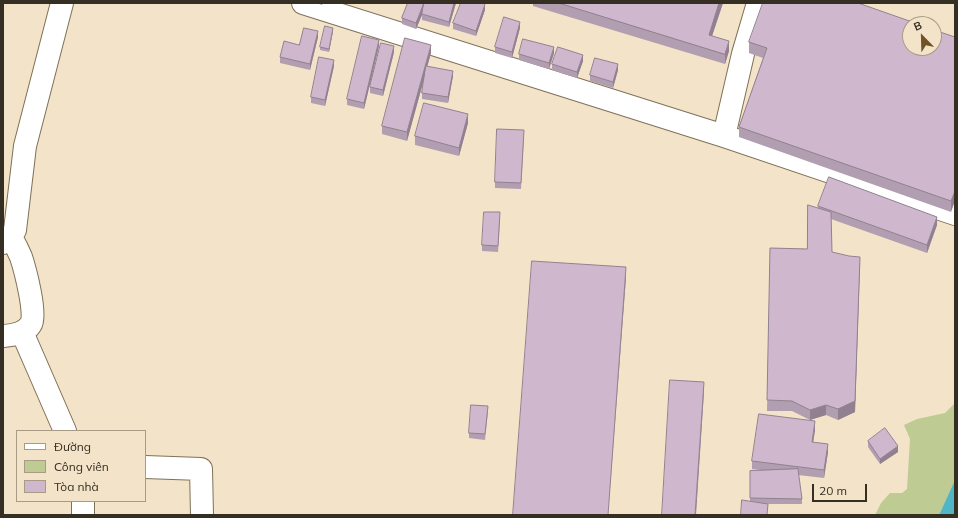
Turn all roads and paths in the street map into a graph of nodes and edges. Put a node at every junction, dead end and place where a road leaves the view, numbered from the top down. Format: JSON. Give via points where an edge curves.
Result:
{"nodes":[{"id":1,"x":62,"y":3,"type":"edge"},
{"id":2,"x":303,"y":3,"type":"edge"},
{"id":3,"x":758,"y":3,"type":"edge"},
{"id":4,"x":724,"y":136,"type":"junction"},
{"id":5,"x":955,"y":214,"type":"edge"},
{"id":6,"x":7,"y":240,"type":"edge"},
{"id":7,"x":12,"y":334,"type":"edge"},
{"id":8,"x":64,"y":430,"type":"edge"},
{"id":9,"x":146,"y":467,"type":"edge"},
{"id":10,"x":82,"y":502,"type":"edge"},
{"id":11,"x":84,"y":515,"type":"edge"},
{"id":12,"x":202,"y":515,"type":"edge"}],
"edges":[{"from":1,"to":6,"type":"street","via":[[25,146],[15,230]]},
{"from":2,"to":4,"type":"street"},
{"from":3,"to":4,"type":"street"},
{"from":4,"to":5,"type":"street"},
{"from":6,"to":7,"type":"street","via":[[22,258],[33,316],[28,328]]},
{"from":7,"to":8,"type":"street"},
{"from":9,"to":12,"type":"street","via":[[201,469]]},
{"from":10,"to":11,"type":"street"}]}
